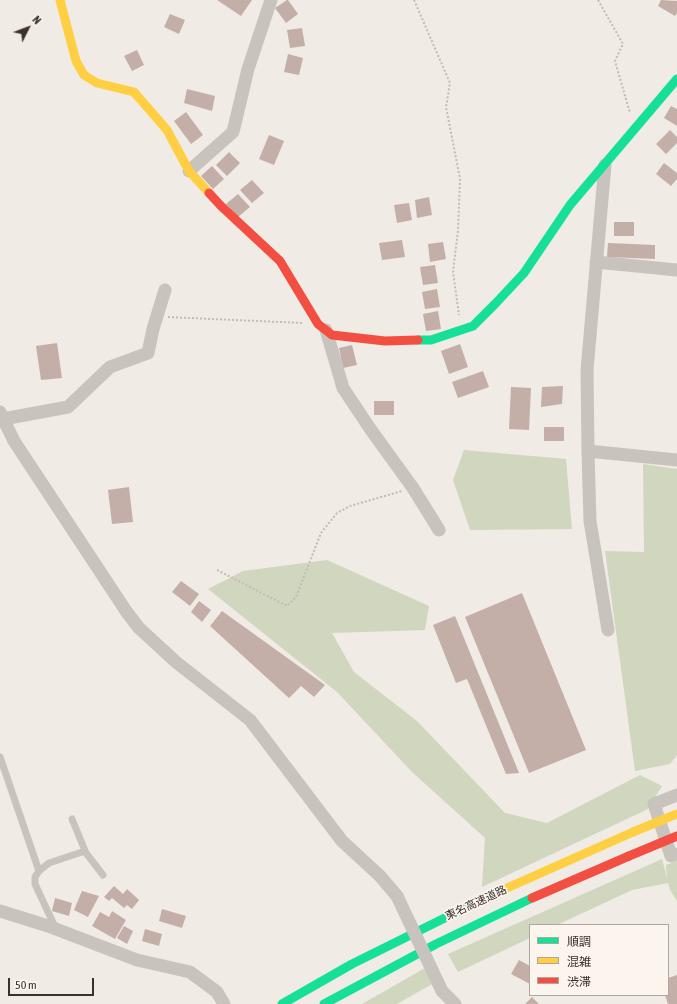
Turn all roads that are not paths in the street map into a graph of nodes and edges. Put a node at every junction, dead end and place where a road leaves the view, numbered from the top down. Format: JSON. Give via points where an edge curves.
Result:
{"nodes":[{"id":1,"x":60,"y":0,"type":"edge"},
{"id":2,"x":271,"y":0,"type":"edge"},
{"id":3,"x":677,"y":79,"type":"edge"},
{"id":4,"x":605,"y":165,"type":"junction"},
{"id":5,"x":189,"y":171,"type":"junction"},
{"id":6,"x":596,"y":262,"type":"junction"},
{"id":7,"x":677,"y":270,"type":"edge"},
{"id":8,"x":165,"y":290,"type":"dead end"},
{"id":9,"x":322,"y":327,"type":"junction"},
{"id":10,"x":1,"y":418,"type":"edge"},
{"id":11,"x":588,"y":451,"type":"junction"},
{"id":12,"x":677,"y":460,"type":"edge"},
{"id":13,"x":439,"y":530,"type":"dead end"},
{"id":14,"x":608,"y":630,"type":"dead end"},
{"id":15,"x":0,"y":757,"type":"edge"},
{"id":16,"x":677,"y":795,"type":"edge"},
{"id":17,"x":677,"y":814,"type":"edge"},
{"id":18,"x":72,"y":819,"type":"dead end"},
{"id":19,"x":677,"y":836,"type":"edge"},
{"id":20,"x":85,"y":851,"type":"junction"},
{"id":21,"x":677,"y":854,"type":"edge"},
{"id":22,"x":39,"y":871,"type":"junction"},
{"id":23,"x":103,"y":875,"type":"dead end"},
{"id":24,"x":0,"y":911,"type":"edge"},
{"id":25,"x":55,"y":929,"type":"junction"},
{"id":26,"x":224,"y":1004,"type":"edge"},
{"id":27,"x":282,"y":1004,"type":"edge"},
{"id":28,"x":324,"y":1004,"type":"edge"},
{"id":29,"x":455,"y":1004,"type":"edge"}],
"edges":[{"from":1,"to":5,"type":"main road","via":[[76,61],[84,75],[97,83],[134,92],[167,130]]},
{"from":2,"to":5,"type":"street","via":[[248,69],[233,132]]},
{"from":3,"to":4,"type":"main road"},
{"from":4,"to":6,"type":"street"},
{"from":4,"to":9,"type":"main road","via":[[570,205],[524,273],[473,326],[431,340],[385,341],[332,335]]},
{"from":5,"to":9,"type":"main road","via":[[280,261]]},
{"from":6,"to":7,"type":"street"},
{"from":6,"to":11,"type":"street","via":[[587,370]]},
{"from":8,"to":10,"type":"street","via":[[148,352],[110,367],[68,407]]},
{"from":9,"to":13,"type":"street","via":[[343,388]]},
{"from":10,"to":29,"type":"street","bridge":true,"via":[[139,628],[176,662],[250,720],[342,841],[380,876],[397,896],[442,991]]},
{"from":11,"to":12,"type":"street"},
{"from":11,"to":14,"type":"street","via":[[590,522]]},
{"from":15,"to":22,"type":"lane"},
{"from":16,"to":21,"type":"street","via":[[654,804],[670,856]]},
{"from":17,"to":27,"type":"main road","name":"東名高速道路","bridge":true,"via":[[471,904],[352,964]]},
{"from":18,"to":20,"type":"lane"},
{"from":19,"to":28,"type":"main road","name":"東名高速道路","bridge":true,"via":[[440,941]]},
{"from":20,"to":22,"type":"lane","via":[[49,863]]},
{"from":20,"to":23,"type":"lane"},
{"from":22,"to":25,"type":"lane","via":[[35,877],[35,884]]},
{"from":24,"to":25,"type":"street"},
{"from":25,"to":26,"type":"street","via":[[137,960],[190,972],[217,992]]}]}
